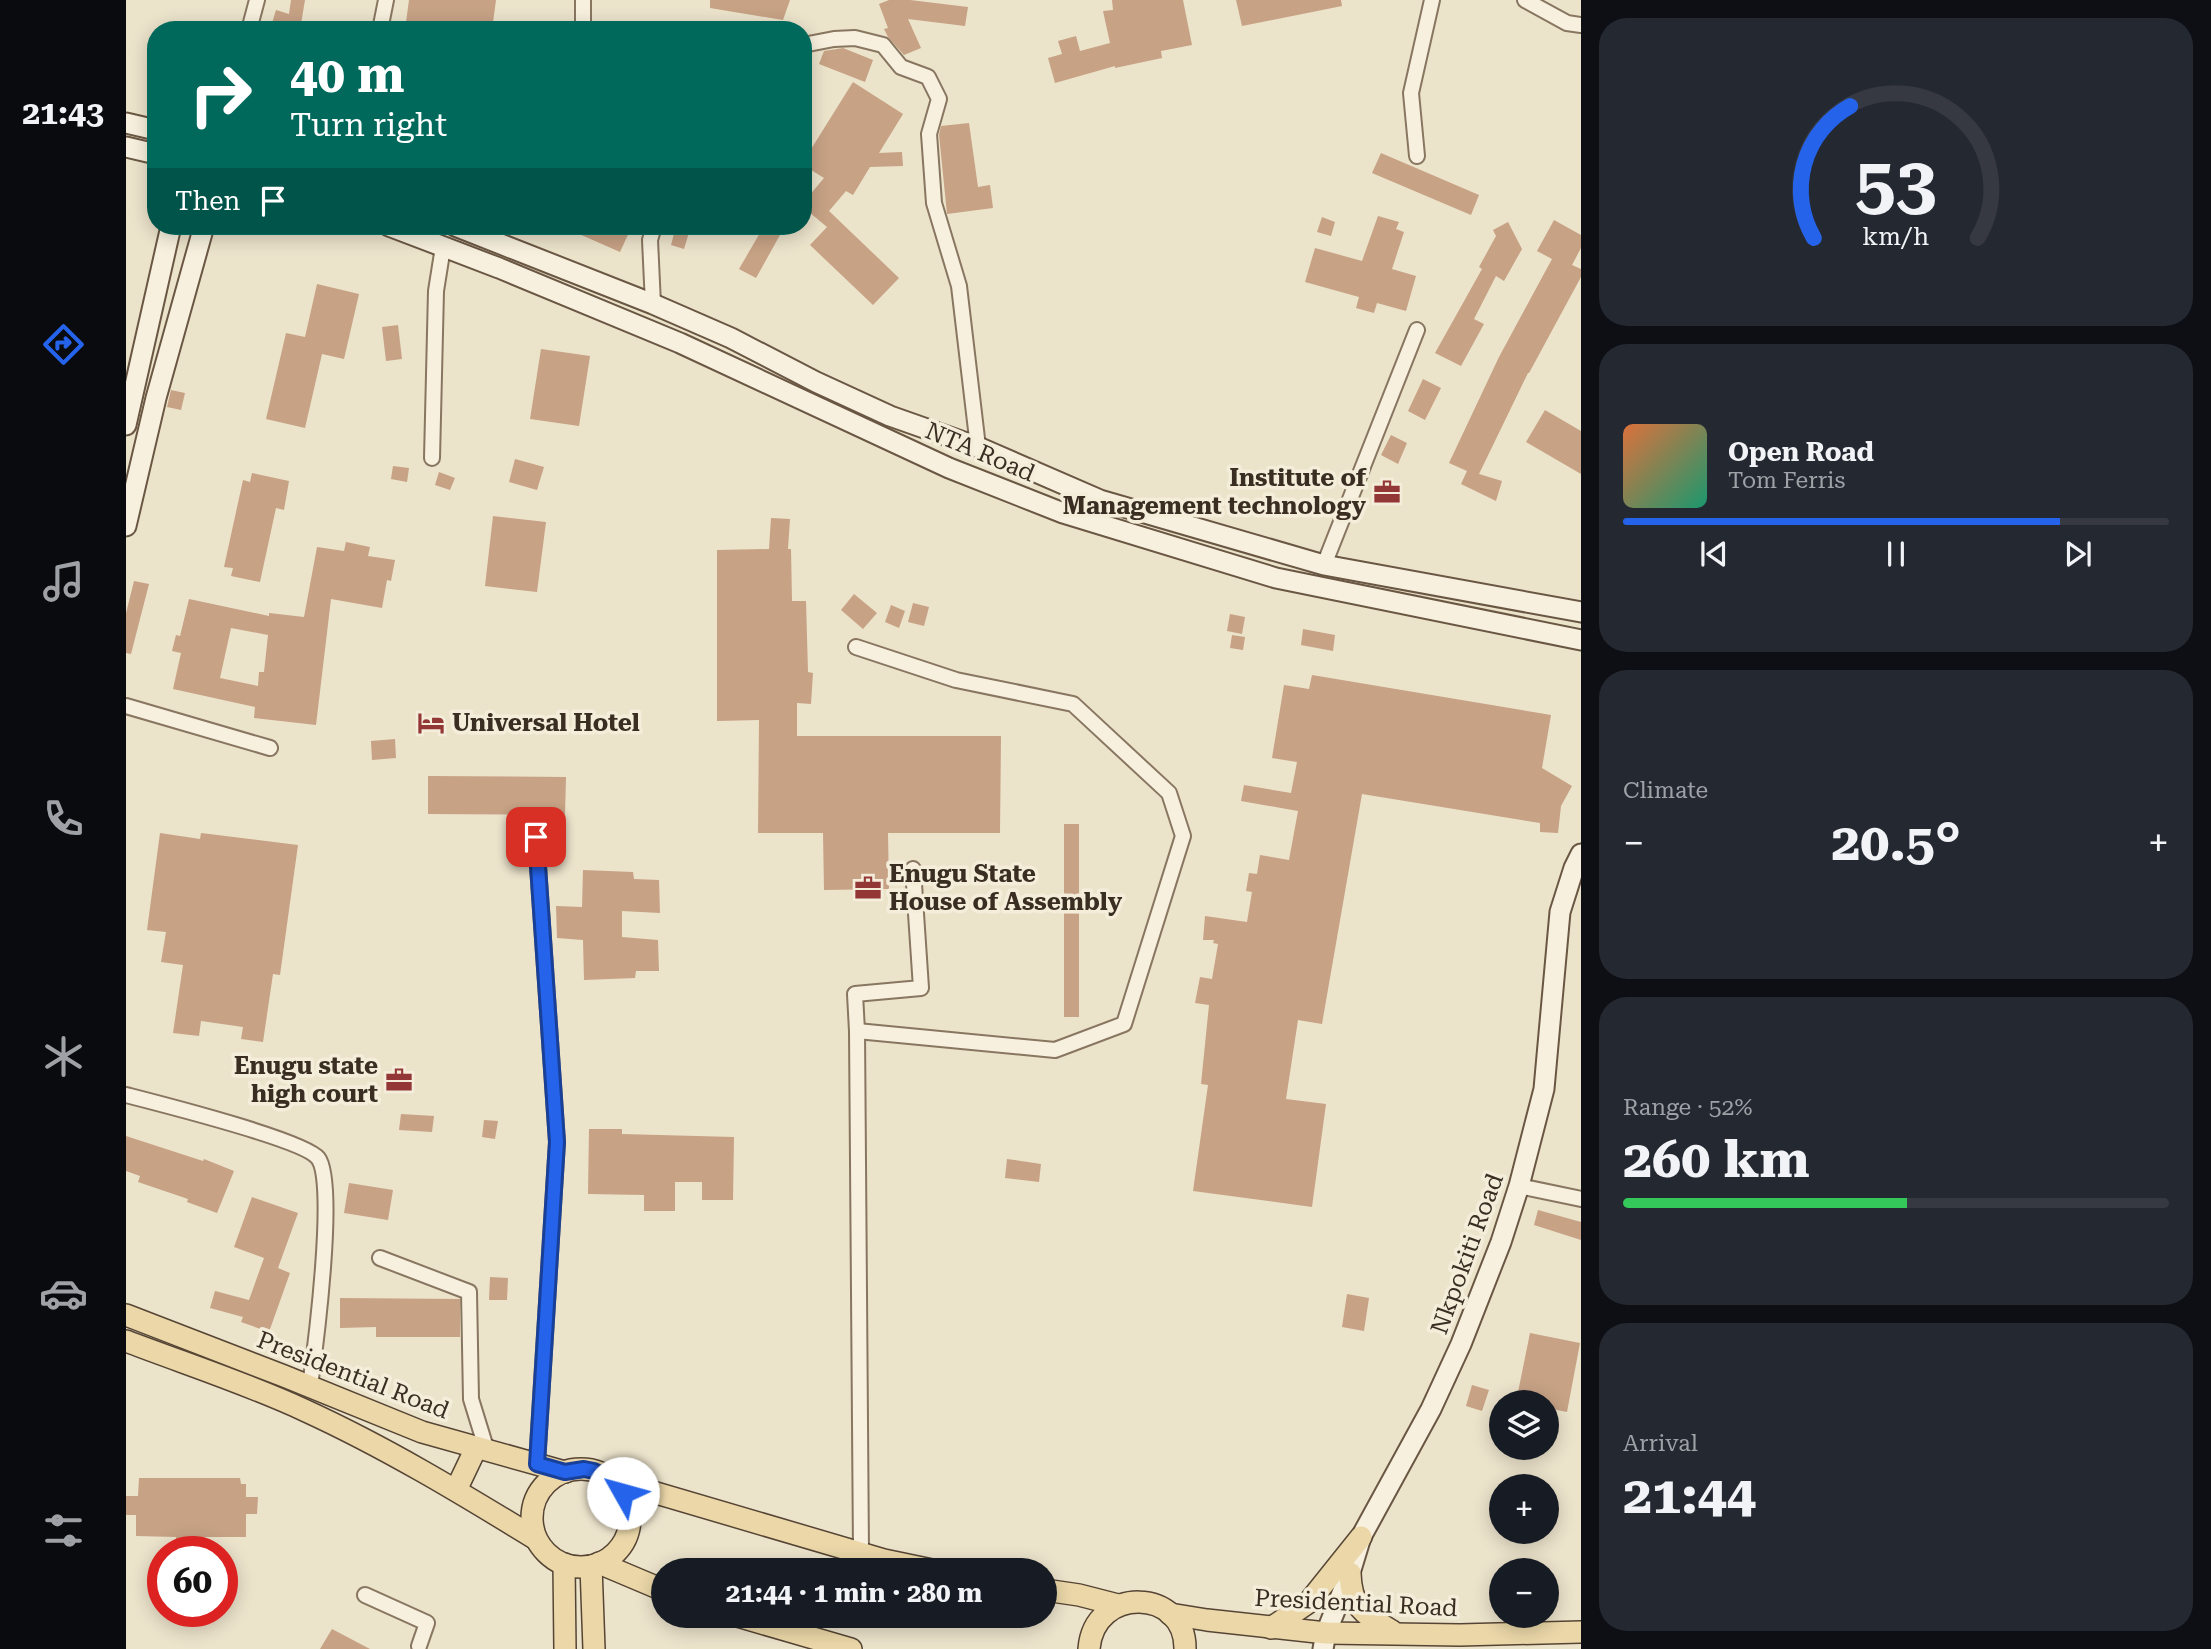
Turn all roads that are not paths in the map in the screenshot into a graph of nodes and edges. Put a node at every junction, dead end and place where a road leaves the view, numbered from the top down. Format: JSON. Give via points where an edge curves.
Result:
{"nodes":[{"id":1,"x":257,"y":0,"type":"edge"},
{"id":2,"x":386,"y":0,"type":"edge"},
{"id":3,"x":583,"y":0,"type":"edge"},
{"id":4,"x":1432,"y":0,"type":"edge"},
{"id":5,"x":1525,"y":0,"type":"edge"},
{"id":6,"x":251,"y":21,"type":"edge"},
{"id":7,"x":382,"y":21,"type":"edge"},
{"id":8,"x":583,"y":21,"type":"edge"},
{"id":9,"x":1581,"y":25,"type":"edge"},
{"id":10,"x":812,"y":43,"type":"edge"},
{"id":11,"x":126,"y":123,"type":"edge"},
{"id":12,"x":147,"y":128,"type":"edge"},
{"id":13,"x":126,"y":147,"type":"edge"},
{"id":14,"x":147,"y":152,"type":"edge"},
{"id":15,"x":1417,"y":156,"type":"dead end"},
{"id":16,"x":169,"y":235,"type":"edge"},
{"id":17,"x":201,"y":235,"type":"edge"},
{"id":18,"x":412,"y":235,"type":"edge"},
{"id":19,"x":479,"y":235,"type":"edge"},
{"id":20,"x":651,"y":235,"type":"edge"},
{"id":21,"x":443,"y":247,"type":"junction"},
{"id":22,"x":653,"y":304,"type":"junction"},
{"id":23,"x":1417,"y":330,"type":"dead end"},
{"id":24,"x":126,"y":425,"type":"edge"},
{"id":25,"x":978,"y":447,"type":"junction"},
{"id":26,"x":432,"y":458,"type":"dead end"},
{"id":27,"x":126,"y":526,"type":"edge"},
{"id":28,"x":1324,"y":565,"type":"junction"},
{"id":29,"x":1581,"y":612,"type":"edge"},
{"id":30,"x":1581,"y":640,"type":"edge"},
{"id":31,"x":856,"y":647,"type":"dead end"},
{"id":32,"x":126,"y":706,"type":"edge"},
{"id":33,"x":270,"y":748,"type":"dead end"},
{"id":34,"x":536,"y":837,"type":"dead end"},
{"id":35,"x":1581,"y":854,"type":"edge"},
{"id":36,"x":913,"y":869,"type":"dead end"},
{"id":37,"x":857,"y":1031,"type":"junction"},
{"id":38,"x":126,"y":1095,"type":"edge"},
{"id":39,"x":1520,"y":1186,"type":"junction"},
{"id":40,"x":1581,"y":1199,"type":"edge"},
{"id":41,"x":380,"y":1258,"type":"dead end"},
{"id":42,"x":126,"y":1315,"type":"edge"},
{"id":43,"x":126,"y":1341,"type":"edge"},
{"id":44,"x":310,"y":1386,"type":"junction"},
{"id":45,"x":481,"y":1450,"type":"junction"},
{"id":46,"x":537,"y":1464,"type":"junction"},
{"id":47,"x":565,"y":1472,"type":"junction"},
{"id":48,"x":612,"y":1480,"type":"junction"},
{"id":49,"x":457,"y":1490,"type":"junction"},
{"id":50,"x":1361,"y":1537,"type":"junction"},
{"id":51,"x":536,"y":1539,"type":"junction"},
{"id":52,"x":861,"y":1553,"type":"junction"},
{"id":53,"x":882,"y":1558,"type":"edge"},
{"id":54,"x":564,"y":1564,"type":"junction"},
{"id":55,"x":595,"y":1565,"type":"junction"},
{"id":56,"x":1350,"y":1573,"type":"junction"},
{"id":57,"x":651,"y":1586,"type":"edge"},
{"id":58,"x":1057,"y":1592,"type":"edge"},
{"id":59,"x":365,"y":1595,"type":"dead end"},
{"id":60,"x":1118,"y":1605,"type":"junction"},
{"id":61,"x":1170,"y":1614,"type":"junction"},
{"id":62,"x":779,"y":1628,"type":"edge"},
{"id":63,"x":1271,"y":1628,"type":"junction"},
{"id":64,"x":1394,"y":1632,"type":"junction"},
{"id":65,"x":1581,"y":1632,"type":"edge"},
{"id":66,"x":1324,"y":1641,"type":"edge"},
{"id":67,"x":419,"y":1646,"type":"dead end"},
{"id":68,"x":565,"y":1649,"type":"edge"},
{"id":69,"x":594,"y":1649,"type":"edge"},
{"id":70,"x":851,"y":1649,"type":"edge"},
{"id":71,"x":1089,"y":1649,"type":"edge"},
{"id":72,"x":1185,"y":1649,"type":"edge"}],
"edges":[{"from":1,"to":6,"type":"street"},
{"from":2,"to":7,"type":"street"},
{"from":3,"to":8,"type":"street"},
{"from":4,"to":15,"type":"street","via":[[1411,93]]},
{"from":5,"to":9,"type":"street","via":[[1567,23]]},
{"from":10,"to":25,"type":"street","via":[[855,38],[883,46],[901,67],[928,77],[939,99],[929,134],[934,203],[959,286]]},
{"from":11,"to":12,"type":"main road"},
{"from":13,"to":14,"type":"main road"},
{"from":16,"to":24,"type":"main road"},
{"from":17,"to":27,"type":"main road"},
{"from":18,"to":21,"type":"main road","name":"NTA Road"},
{"from":19,"to":22,"type":"main road","name":"NTA Road"},
{"from":20,"to":22,"type":"street"},
{"from":21,"to":26,"type":"street","via":[[436,291]]},
{"from":21,"to":30,"type":"main road","name":"NTA Road","via":[[680,343],[949,468],[1063,513],[1276,578]]},
{"from":22,"to":25,"type":"main road","name":"NTA Road","via":[[890,416]]},
{"from":23,"to":28,"type":"street"},
{"from":25,"to":28,"type":"main road","name":"NTA Road","via":[[1100,500]]},
{"from":28,"to":29,"type":"main road","name":"NTA Road"},
{"from":31,"to":37,"type":"street","via":[[956,680],[1073,704],[1170,793],[1183,836],[1124,1024],[1055,1050]]},
{"from":32,"to":33,"type":"street"},
{"from":34,"to":46,"type":"street","via":[[557,1142]]},
{"from":35,"to":39,"type":"main road","name":"Nkpokiti Road","via":[[1560,912],[1544,1089]]},
{"from":36,"to":37,"type":"street","via":[[921,988],[855,994]]},
{"from":37,"to":52,"type":"street"},
{"from":38,"to":44,"type":"street","via":[[276,1138],[320,1159],[327,1191]]},
{"from":39,"to":40,"type":"street"},
{"from":39,"to":50,"type":"main road","name":"Nkpokiti Road","via":[[1431,1409]]},
{"from":41,"to":45,"type":"street","via":[[469,1292],[471,1399]]},
{"from":42,"to":44,"type":"main road","name":"Presidential Road"},
{"from":43,"to":49,"type":"main road","name":"Presidential Road","via":[[305,1410]]},
{"from":44,"to":45,"type":"main road","name":"Presidential Road","via":[[422,1432]]},
{"from":45,"to":46,"type":"main road","name":"Presidential Road"},
{"from":45,"to":49,"type":"main road"},
{"from":46,"to":47,"type":"main road","name":"Presidential Road"},
{"from":47,"to":48,"type":"main road","via":[[584,1469]]},
{"from":47,"to":51,"type":"main road","via":[[553,1478],[535,1499],[532,1526]]},
{"from":48,"to":52,"type":"main road"},
{"from":48,"to":55,"type":"main road","via":[[629,1508],[629,1525],[614,1554]]},
{"from":49,"to":51,"type":"main road","name":"Presidential Road"},
{"from":50,"to":56,"type":"main road","name":"Nkpokiti Road"},
{"from":50,"to":63,"type":"main road","via":[[1308,1602]]},
{"from":51,"to":54,"type":"main road","via":[[547,1554]]},
{"from":52,"to":53,"type":"main road"},
{"from":54,"to":55,"type":"main road"},
{"from":54,"to":68,"type":"main road"},
{"from":55,"to":57,"type":"main road"},
{"from":55,"to":69,"type":"main road"},
{"from":56,"to":64,"type":"main road","via":[[1354,1602]]},
{"from":56,"to":66,"type":"main road","name":"Nkpokiti Road"},
{"from":58,"to":60,"type":"main road"},
{"from":59,"to":67,"type":"street","via":[[427,1623]]},
{"from":60,"to":61,"type":"main road","name":"Presidential Road","via":[[1145,1602]]},
{"from":60,"to":71,"type":"main road","via":[[1098,1622]]},
{"from":61,"to":63,"type":"main road","name":"Presidential Road"},
{"from":61,"to":72,"type":"main road","via":[[1180,1627]]},
{"from":62,"to":70,"type":"main road"},
{"from":63,"to":66,"type":"main road","name":"Presidential Road"},
{"from":64,"to":65,"type":"main road","name":"Presidential Road"},
{"from":64,"to":66,"type":"main road","name":"Presidential Road"}]}
